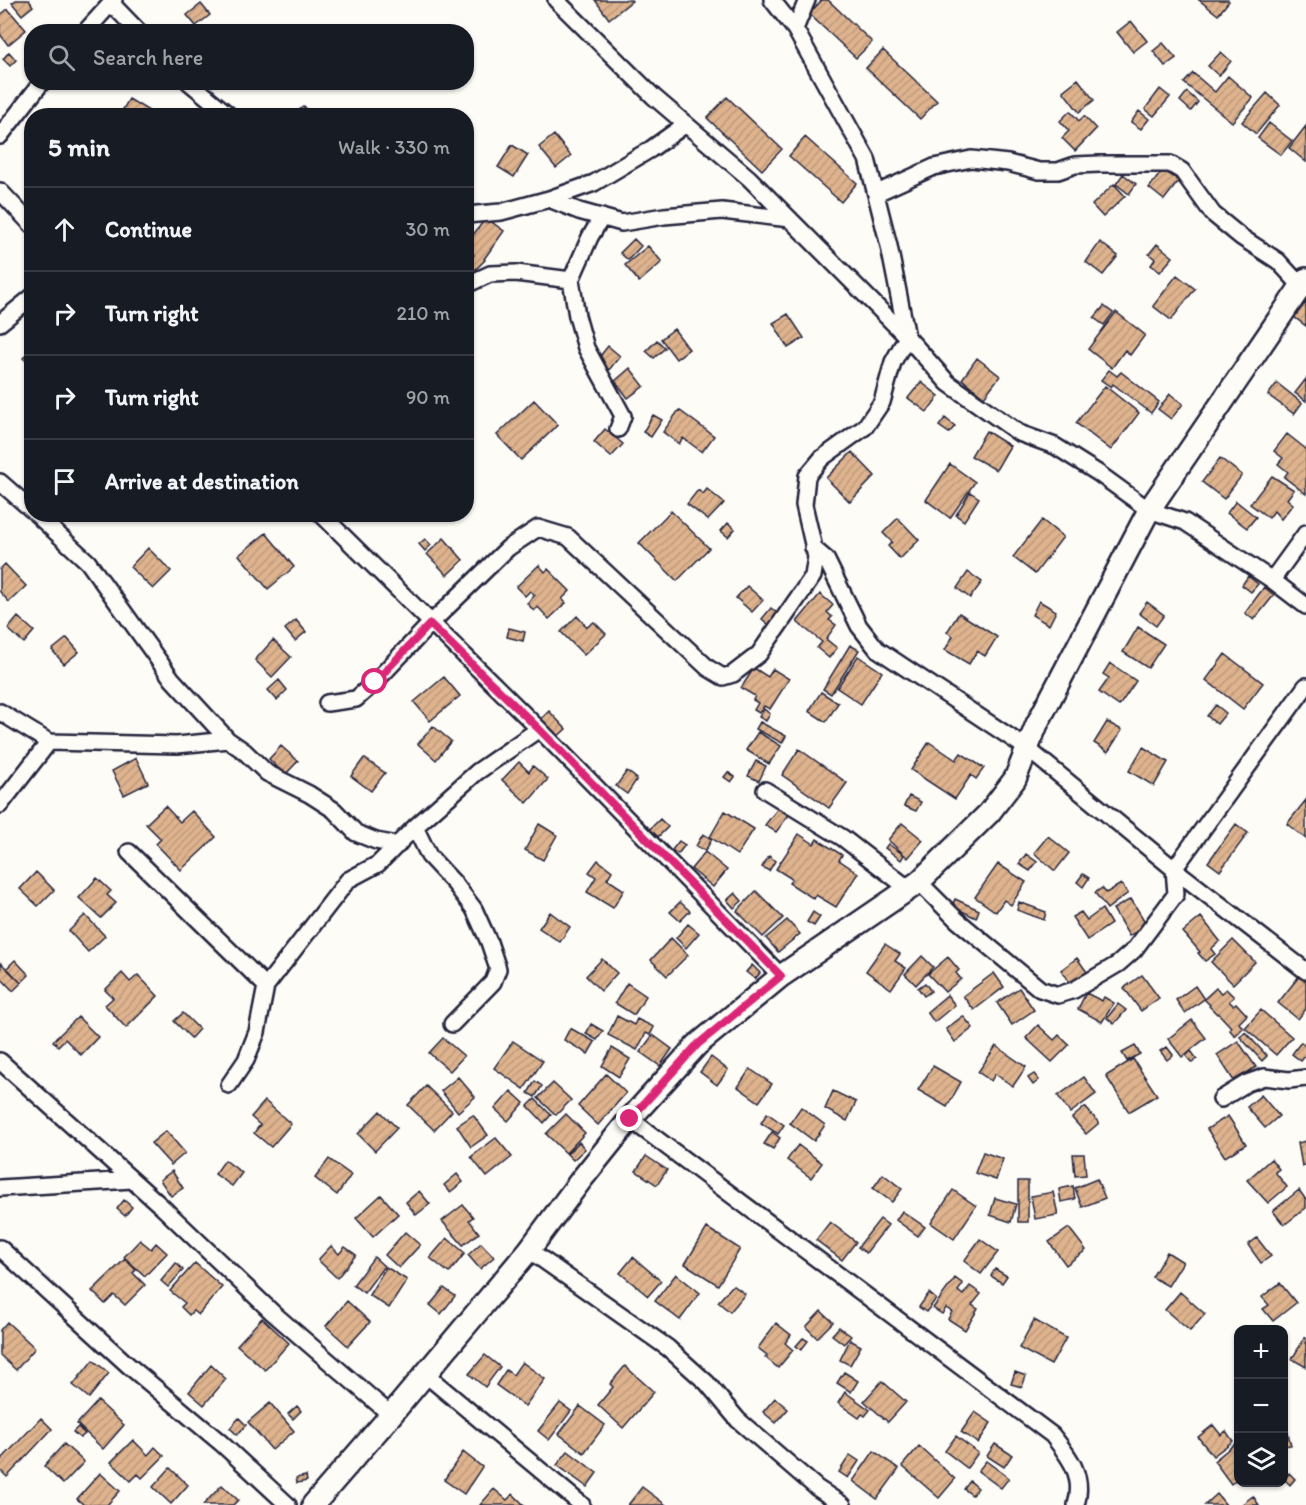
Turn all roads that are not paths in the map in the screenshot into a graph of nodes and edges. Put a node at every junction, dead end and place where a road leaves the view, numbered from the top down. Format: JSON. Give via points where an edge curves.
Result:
{"nodes":[{"id":1,"x":556,"y":0,"type":"edge"},
{"id":2,"x":772,"y":0,"type":"edge"},
{"id":3,"x":807,"y":0,"type":"edge"},
{"id":4,"x":113,"y":1,"type":"edge"},
{"id":5,"x":92,"y":24,"type":"edge"},
{"id":6,"x":132,"y":24,"type":"edge"},
{"id":7,"x":795,"y":29,"type":"junction"},
{"id":8,"x":36,"y":90,"type":"edge"},
{"id":9,"x":199,"y":90,"type":"edge"},
{"id":10,"x":220,"y":108,"type":"edge"},
{"id":11,"x":686,"y":124,"type":"junction"},
{"id":12,"x":0,"y":136,"type":"edge"},
{"id":13,"x":0,"y":191,"type":"edge"},
{"id":14,"x":877,"y":193,"type":"junction"},
{"id":15,"x":549,"y":199,"type":"junction"},
{"id":16,"x":474,"y":214,"type":"edge"},
{"id":17,"x":24,"y":216,"type":"edge"},
{"id":18,"x":602,"y":217,"type":"junction"},
{"id":19,"x":790,"y":219,"type":"junction"},
{"id":20,"x":571,"y":280,"type":"junction"},
{"id":21,"x":474,"y":281,"type":"edge"},
{"id":22,"x":1304,"y":282,"type":"edge"},
{"id":23,"x":24,"y":304,"type":"edge"},
{"id":24,"x":0,"y":323,"type":"edge"},
{"id":25,"x":907,"y":337,"type":"junction"},
{"id":26,"x":618,"y":429,"type":"dead end"},
{"id":27,"x":0,"y":482,"type":"edge"},
{"id":28,"x":24,"y":503,"type":"edge"},
{"id":29,"x":1149,"y":510,"type":"junction"},
{"id":30,"x":45,"y":522,"type":"edge"},
{"id":31,"x":329,"y":522,"type":"edge"},
{"id":32,"x":1306,"y":533,"type":"edge"},
{"id":33,"x":813,"y":548,"type":"junction"},
{"id":34,"x":1272,"y":580,"type":"junction"},
{"id":35,"x":1306,"y":606,"type":"edge"},
{"id":36,"x":430,"y":624,"type":"junction"},
{"id":37,"x":1306,"y":686,"type":"edge"},
{"id":38,"x":327,"y":703,"type":"dead end"},
{"id":39,"x":0,"y":712,"type":"edge"},
{"id":40,"x":539,"y":729,"type":"junction"},
{"id":41,"x":228,"y":740,"type":"junction"},
{"id":42,"x":49,"y":742,"type":"junction"},
{"id":43,"x":1028,"y":749,"type":"junction"},
{"id":44,"x":765,"y":790,"type":"dead end"},
{"id":45,"x":0,"y":805,"type":"edge"},
{"id":46,"x":415,"y":828,"type":"junction"},
{"id":47,"x":398,"y":845,"type":"junction"},
{"id":48,"x":129,"y":852,"type":"dead end"},
{"id":49,"x":1174,"y":869,"type":"junction"},
{"id":50,"x":914,"y":886,"type":"junction"},
{"id":51,"x":1306,"y":971,"type":"edge"},
{"id":52,"x":781,"y":976,"type":"junction"},
{"id":53,"x":266,"y":986,"type":"junction"},
{"id":54,"x":452,"y":1024,"type":"dead end"},
{"id":55,"x":0,"y":1061,"type":"edge"},
{"id":56,"x":1306,"y":1078,"type":"edge"},
{"id":57,"x":230,"y":1085,"type":"dead end"},
{"id":58,"x":1221,"y":1099,"type":"dead end"},
{"id":59,"x":630,"y":1119,"type":"junction"},
{"id":60,"x":132,"y":1180,"type":"junction"},
{"id":61,"x":0,"y":1188,"type":"edge"},
{"id":62,"x":0,"y":1248,"type":"edge"},
{"id":63,"x":529,"y":1250,"type":"junction"},
{"id":64,"x":425,"y":1374,"type":"junction"},
{"id":65,"x":391,"y":1416,"type":"junction"},
{"id":66,"x":288,"y":1505,"type":"edge"},
{"id":67,"x":313,"y":1505,"type":"edge"},
{"id":68,"x":582,"y":1505,"type":"edge"},
{"id":69,"x":843,"y":1505,"type":"edge"},
{"id":70,"x":1076,"y":1505,"type":"edge"}],
"edges":[{"from":1,"to":11,"type":"street"},
{"from":2,"to":7,"type":"street"},
{"from":3,"to":7,"type":"street"},
{"from":4,"to":5,"type":"street"},
{"from":4,"to":6,"type":"street"},
{"from":7,"to":14,"type":"street","via":[[867,159]]},
{"from":8,"to":12,"type":"street"},
{"from":9,"to":10,"type":"street"},
{"from":11,"to":15,"type":"street","via":[[594,183]]},
{"from":11,"to":19,"type":"street"},
{"from":13,"to":17,"type":"street"},
{"from":14,"to":22,"type":"street","via":[[934,167],[971,159],[1040,171],[1058,171],[1075,165],[1170,164],[1182,171],[1213,214]]},
{"from":14,"to":25,"type":"street"},
{"from":15,"to":16,"type":"street","via":[[501,212]]},
{"from":15,"to":18,"type":"street"},
{"from":18,"to":19,"type":"street","via":[[622,223],[722,211]]},
{"from":18,"to":20,"type":"street"},
{"from":19,"to":25,"type":"street"},
{"from":20,"to":21,"type":"street","via":[[507,273],[490,274]]},
{"from":20,"to":26,"type":"street","via":[[586,348],[622,416]]},
{"from":22,"to":29,"type":"main road"},
{"from":23,"to":24,"type":"street"},
{"from":25,"to":29,"type":"street","via":[[948,383],[982,408],[1019,433],[1055,446],[1098,472]]},
{"from":25,"to":33,"type":"street","via":[[893,362],[882,402],[865,427],[822,459],[807,476],[804,505]]},
{"from":27,"to":28,"type":"street"},
{"from":29,"to":34,"type":"street","via":[[1185,522]]},
{"from":29,"to":43,"type":"main road","via":[[1037,724]]},
{"from":30,"to":41,"type":"street","via":[[88,562],[172,679]]},
{"from":31,"to":36,"type":"street"},
{"from":32,"to":34,"type":"street"},
{"from":33,"to":36,"type":"street","via":[[813,576],[788,614],[759,654],[723,677],[708,668],[568,537],[538,528],[508,548]]},
{"from":33,"to":43,"type":"street","via":[[826,559],[859,626],[877,649]]},
{"from":34,"to":35,"type":"street"},
{"from":36,"to":38,"type":"street","via":[[356,699]]},
{"from":36,"to":40,"type":"street"},
{"from":37,"to":49,"type":"street"},
{"from":39,"to":42,"type":"street"},
{"from":40,"to":46,"type":"street","via":[[477,772]]},
{"from":40,"to":52,"type":"street"},
{"from":41,"to":42,"type":"street","via":[[177,745]]},
{"from":41,"to":47,"type":"street","via":[[267,773],[334,810],[356,833]]},
{"from":42,"to":45,"type":"street"},
{"from":43,"to":49,"type":"street"},
{"from":43,"to":50,"type":"main road","via":[[1015,779],[989,813]]},
{"from":44,"to":50,"type":"street"},
{"from":46,"to":47,"type":"street"},
{"from":46,"to":54,"type":"street","via":[[429,856],[474,909],[498,969],[493,982]]},
{"from":47,"to":53,"type":"street","via":[[378,864],[348,880]]},
{"from":48,"to":53,"type":"street"},
{"from":49,"to":50,"type":"street","via":[[1176,894],[1134,950],[1109,970],[1058,995],[1040,989]]},
{"from":49,"to":51,"type":"street"},
{"from":50,"to":52,"type":"main road"},
{"from":52,"to":59,"type":"main road","via":[[697,1045]]},
{"from":53,"to":57,"type":"street","via":[[257,1032]]},
{"from":55,"to":60,"type":"street"},
{"from":56,"to":58,"type":"street","via":[[1264,1077]]},
{"from":59,"to":63,"type":"main road"},
{"from":59,"to":70,"type":"street","via":[[1052,1435],[1070,1457],[1077,1476]]},
{"from":60,"to":61,"type":"street"},
{"from":60,"to":65,"type":"street","via":[[273,1313]]},
{"from":62,"to":66,"type":"street"},
{"from":63,"to":64,"type":"main road"},
{"from":63,"to":69,"type":"street","via":[[668,1348],[707,1383],[738,1420],[817,1488]]},
{"from":64,"to":65,"type":"main road"},
{"from":64,"to":68,"type":"street"},
{"from":65,"to":67,"type":"main road"}]}
